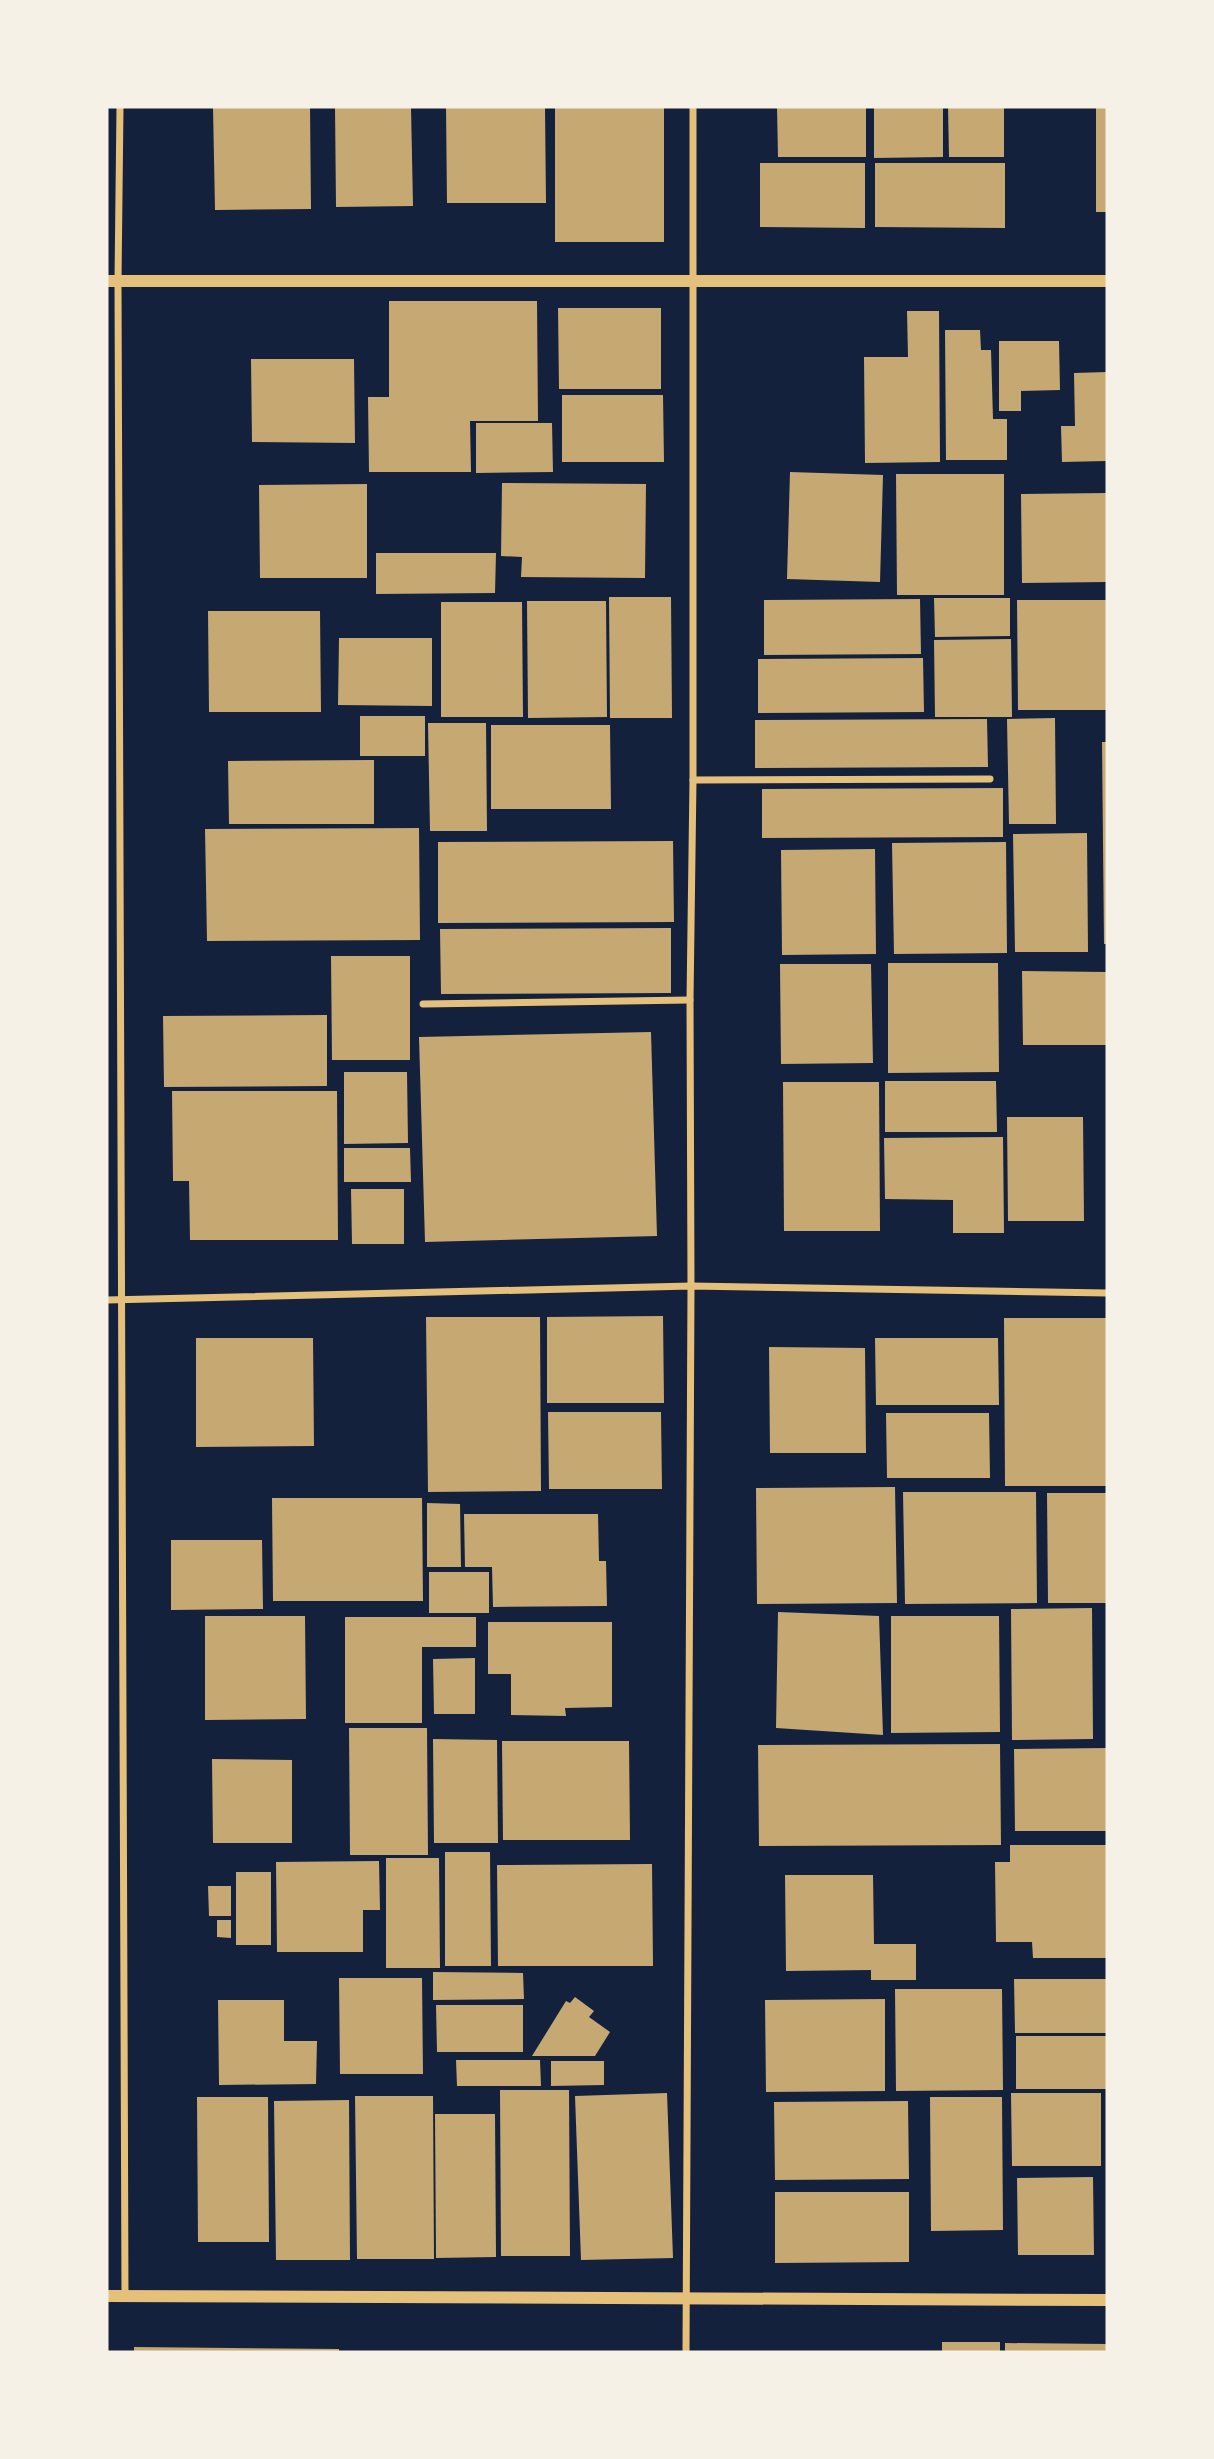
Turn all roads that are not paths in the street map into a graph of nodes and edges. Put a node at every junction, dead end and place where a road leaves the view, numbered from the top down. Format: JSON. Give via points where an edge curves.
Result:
{"nodes":[{"id":1,"x":121,"y":107,"type":"edge"},
{"id":2,"x":693,"y":107,"type":"edge"},
{"id":3,"x":112,"y":281,"type":"edge"},
{"id":4,"x":1107,"y":281,"type":"edge"},
{"id":5,"x":694,"y":282,"type":"junction"},
{"id":6,"x":990,"y":779,"type":"dead end"},
{"id":7,"x":693,"y":780,"type":"junction"},
{"id":8,"x":690,"y":1000,"type":"junction"},
{"id":9,"x":423,"y":1004,"type":"dead end"},
{"id":10,"x":691,"y":1286,"type":"junction"},
{"id":11,"x":1107,"y":1293,"type":"edge"},
{"id":12,"x":107,"y":1300,"type":"edge"},
{"id":13,"x":120,"y":1300,"type":"junction"},
{"id":14,"x":107,"y":2296,"type":"edge"},
{"id":15,"x":125,"y":2296,"type":"junction"},
{"id":16,"x":687,"y":2297,"type":"junction"},
{"id":17,"x":1107,"y":2300,"type":"edge"},
{"id":18,"x":686,"y":2352,"type":"edge"}],
"edges":[{"from":1,"to":3,"type":"street"},
{"from":2,"to":5,"type":"street"},
{"from":3,"to":5,"type":"street"},
{"from":3,"to":13,"type":"street"},
{"from":4,"to":5,"type":"street"},
{"from":5,"to":7,"type":"street"},
{"from":6,"to":7,"type":"street"},
{"from":7,"to":8,"type":"street"},
{"from":8,"to":9,"type":"street"},
{"from":8,"to":10,"type":"street"},
{"from":10,"to":11,"type":"street"},
{"from":10,"to":13,"type":"street"},
{"from":10,"to":16,"type":"street"},
{"from":12,"to":13,"type":"street"},
{"from":13,"to":15,"type":"street"},
{"from":14,"to":15,"type":"street"},
{"from":15,"to":16,"type":"street"},
{"from":16,"to":17,"type":"street"},
{"from":16,"to":18,"type":"street"}]}
